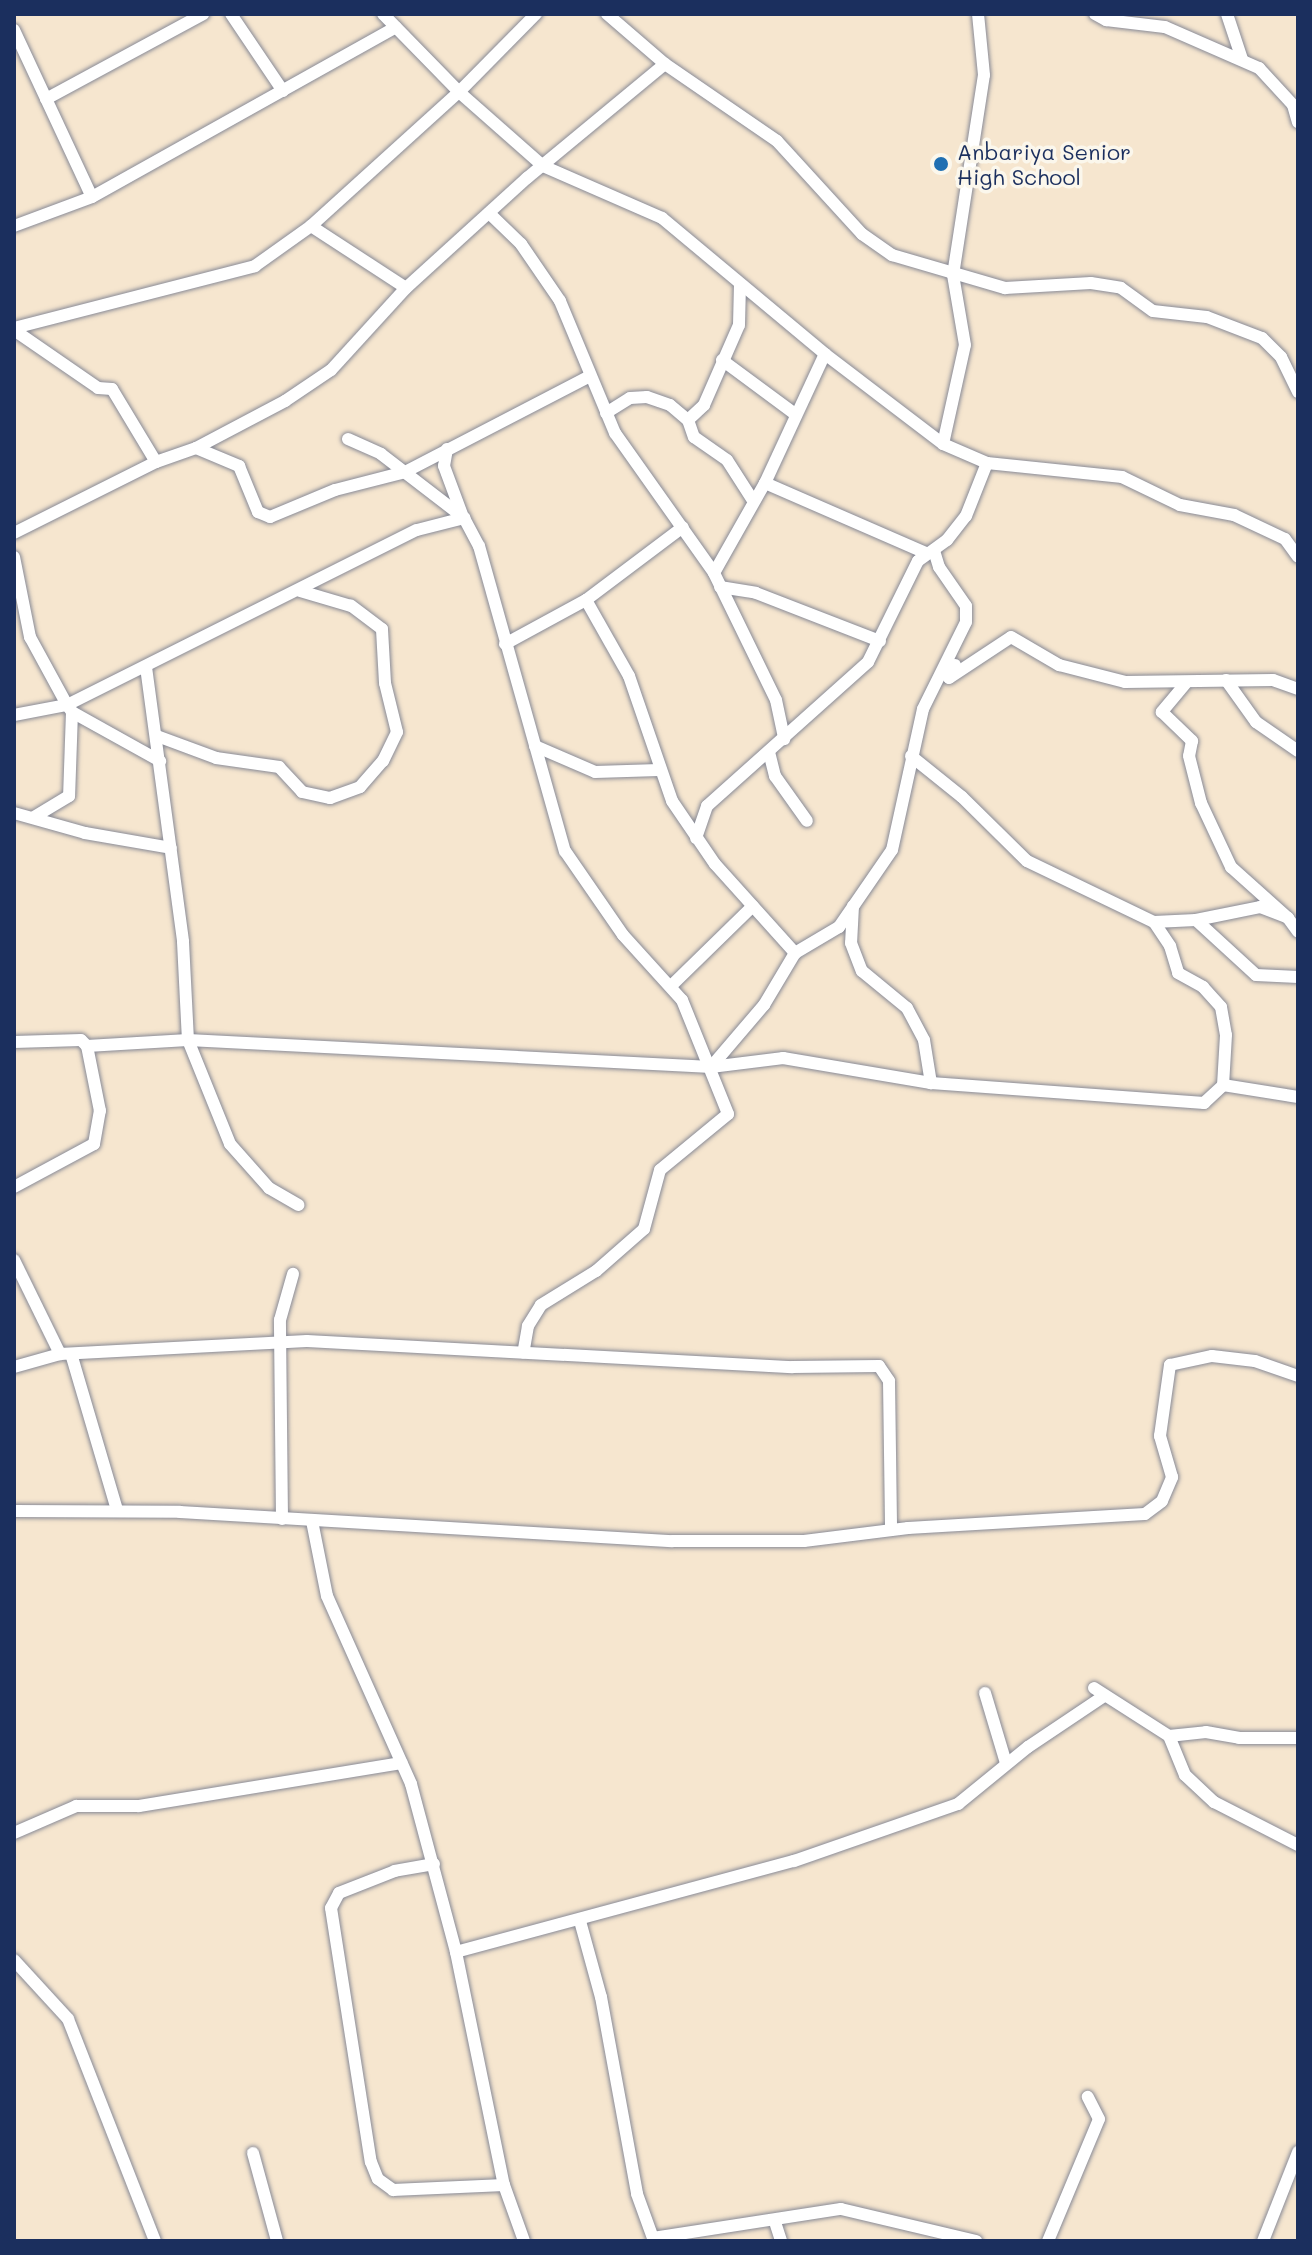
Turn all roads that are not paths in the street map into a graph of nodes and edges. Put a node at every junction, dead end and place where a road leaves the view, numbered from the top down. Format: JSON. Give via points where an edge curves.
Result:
{"nodes":[{"id":1,"x":203,"y":14,"type":"edge"},
{"id":2,"x":231,"y":14,"type":"edge"},
{"id":3,"x":383,"y":14,"type":"edge"},
{"id":4,"x":536,"y":14,"type":"edge"},
{"id":5,"x":607,"y":14,"type":"edge"},
{"id":6,"x":978,"y":14,"type":"edge"},
{"id":7,"x":1095,"y":14,"type":"edge"},
{"id":8,"x":1227,"y":14,"type":"edge"},
{"id":9,"x":396,"y":27,"type":"junction"},
{"id":10,"x":14,"y":30,"type":"edge"},
{"id":11,"x":1242,"y":59,"type":"junction"},
{"id":12,"x":665,"y":64,"type":"junction"},
{"id":13,"x":283,"y":91,"type":"junction"},
{"id":14,"x":459,"y":92,"type":"junction"},
{"id":15,"x":46,"y":99,"type":"junction"},
{"id":16,"x":1298,"y":122,"type":"edge"},
{"id":17,"x":543,"y":166,"type":"junction"},
{"id":18,"x":92,"y":197,"type":"junction"},
{"id":19,"x":489,"y":213,"type":"junction"},
{"id":20,"x":14,"y":226,"type":"edge"},
{"id":21,"x":311,"y":226,"type":"junction"},
{"id":22,"x":953,"y":275,"type":"junction"},
{"id":23,"x":740,"y":285,"type":"junction"},
{"id":24,"x":406,"y":288,"type":"junction"},
{"id":25,"x":14,"y":329,"type":"edge"},
{"id":26,"x":825,"y":354,"type":"junction"},
{"id":27,"x":722,"y":360,"type":"junction"},
{"id":28,"x":588,"y":377,"type":"junction"},
{"id":29,"x":1298,"y":392,"type":"edge"},
{"id":30,"x":606,"y":413,"type":"junction"},
{"id":31,"x":795,"y":414,"type":"junction"},
{"id":32,"x":688,"y":420,"type":"junction"},
{"id":33,"x":348,"y":439,"type":"dead end"},
{"id":34,"x":943,"y":444,"type":"junction"},
{"id":35,"x":196,"y":448,"type":"junction"},
{"id":36,"x":447,"y":449,"type":"junction"},
{"id":37,"x":156,"y":462,"type":"junction"},
{"id":38,"x":987,"y":463,"type":"junction"},
{"id":39,"x":405,"y":472,"type":"junction"},
{"id":40,"x":765,"y":483,"type":"junction"},
{"id":41,"x":752,"y":499,"type":"junction"},
{"id":42,"x":464,"y":518,"type":"junction"},
{"id":43,"x":683,"y":527,"type":"junction"},
{"id":44,"x":14,"y":533,"type":"edge"},
{"id":45,"x":930,"y":552,"type":"junction"},
{"id":46,"x":14,"y":557,"type":"edge"},
{"id":47,"x":1298,"y":557,"type":"edge"},
{"id":48,"x":714,"y":573,"type":"junction"},
{"id":49,"x":720,"y":587,"type":"junction"},
{"id":50,"x":300,"y":591,"type":"junction"},
{"id":51,"x":586,"y":600,"type":"junction"},
{"id":52,"x":966,"y":622,"type":"junction"},
{"id":53,"x":880,"y":641,"type":"junction"},
{"id":54,"x":505,"y":644,"type":"junction"},
{"id":55,"x":146,"y":667,"type":"junction"},
{"id":56,"x":1226,"y":680,"type":"junction"},
{"id":57,"x":1186,"y":683,"type":"junction"},
{"id":58,"x":1298,"y":689,"type":"edge"},
{"id":59,"x":69,"y":708,"type":"junction"},
{"id":60,"x":14,"y":715,"type":"edge"},
{"id":61,"x":157,"y":736,"type":"junction"},
{"id":62,"x":784,"y":739,"type":"junction"},
{"id":63,"x":535,"y":746,"type":"junction"},
{"id":64,"x":1298,"y":751,"type":"edge"},
{"id":65,"x":769,"y":752,"type":"junction"},
{"id":66,"x":911,"y":756,"type":"junction"},
{"id":67,"x":160,"y":761,"type":"junction"},
{"id":68,"x":659,"y":770,"type":"junction"},
{"id":69,"x":14,"y":813,"type":"edge"},
{"id":70,"x":34,"y":817,"type":"junction"},
{"id":71,"x":807,"y":821,"type":"dead end"},
{"id":72,"x":696,"y":838,"type":"junction"},
{"id":73,"x":171,"y":848,"type":"junction"},
{"id":74,"x":854,"y":899,"type":"junction"},
{"id":75,"x":753,"y":906,"type":"junction"},
{"id":76,"x":1288,"y":918,"type":"junction"},
{"id":77,"x":1196,"y":920,"type":"junction"},
{"id":78,"x":1154,"y":922,"type":"junction"},
{"id":79,"x":1298,"y":932,"type":"edge"},
{"id":80,"x":795,"y":953,"type":"junction"},
{"id":81,"x":1298,"y":977,"type":"edge"},
{"id":82,"x":672,"y":985,"type":"junction"},
{"id":83,"x":188,"y":1040,"type":"junction"},
{"id":84,"x":14,"y":1042,"type":"edge"},
{"id":85,"x":87,"y":1046,"type":"junction"},
{"id":86,"x":711,"y":1067,"type":"junction"},
{"id":87,"x":931,"y":1083,"type":"junction"},
{"id":88,"x":1223,"y":1085,"type":"junction"},
{"id":89,"x":1298,"y":1097,"type":"edge"},
{"id":90,"x":14,"y":1187,"type":"edge"},
{"id":91,"x":298,"y":1205,"type":"dead end"},
{"id":92,"x":14,"y":1260,"type":"edge"},
{"id":93,"x":293,"y":1274,"type":"dead end"},
{"id":94,"x":281,"y":1342,"type":"junction"},
{"id":95,"x":523,"y":1353,"type":"junction"},
{"id":96,"x":66,"y":1355,"type":"junction"},
{"id":97,"x":14,"y":1367,"type":"edge"},
{"id":98,"x":1298,"y":1376,"type":"edge"},
{"id":99,"x":117,"y":1510,"type":"junction"},
{"id":100,"x":14,"y":1511,"type":"edge"},
{"id":101,"x":282,"y":1519,"type":"junction"},
{"id":102,"x":312,"y":1521,"type":"junction"},
{"id":103,"x":891,"y":1530,"type":"junction"},
{"id":104,"x":985,"y":1693,"type":"dead end"},
{"id":105,"x":1169,"y":1736,"type":"junction"},
{"id":106,"x":1298,"y":1738,"type":"edge"},
{"id":107,"x":401,"y":1763,"type":"junction"},
{"id":108,"x":1006,"y":1763,"type":"junction"},
{"id":109,"x":14,"y":1833,"type":"edge"},
{"id":110,"x":1298,"y":1845,"type":"edge"},
{"id":111,"x":434,"y":1864,"type":"junction"},
{"id":112,"x":580,"y":1921,"type":"junction"},
{"id":113,"x":456,"y":1952,"type":"junction"},
{"id":114,"x":14,"y":1960,"type":"edge"},
{"id":115,"x":1088,"y":2097,"type":"dead end"},
{"id":116,"x":1298,"y":2152,"type":"edge"},
{"id":117,"x":253,"y":2153,"type":"dead end"},
{"id":118,"x":504,"y":2185,"type":"junction"},
{"id":119,"x":775,"y":2222,"type":"junction"},
{"id":120,"x":653,"y":2240,"type":"edge"},
{"id":121,"x":155,"y":2241,"type":"edge"},
{"id":122,"x":277,"y":2241,"type":"edge"},
{"id":123,"x":524,"y":2241,"type":"edge"},
{"id":124,"x":781,"y":2241,"type":"edge"},
{"id":125,"x":976,"y":2241,"type":"edge"},
{"id":126,"x":1048,"y":2241,"type":"edge"},
{"id":127,"x":1263,"y":2241,"type":"edge"}],
"edges":[{"from":1,"to":15,"type":"street"},
{"from":2,"to":13,"type":"street"},
{"from":3,"to":9,"type":"street"},
{"from":4,"to":14,"type":"street"},
{"from":5,"to":12,"type":"street"},
{"from":6,"to":22,"type":"street","via":[[984,75]]},
{"from":7,"to":11,"type":"street","via":[[1165,27]]},
{"from":8,"to":11,"type":"street"},
{"from":9,"to":13,"type":"street"},
{"from":9,"to":14,"type":"street"},
{"from":10,"to":15,"type":"street"},
{"from":11,"to":16,"type":"street","via":[[1259,68],[1293,105]]},
{"from":12,"to":17,"type":"street"},
{"from":12,"to":22,"type":"street","via":[[777,141],[862,234],[892,255]]},
{"from":13,"to":18,"type":"street"},
{"from":14,"to":17,"type":"street"},
{"from":14,"to":21,"type":"street"},
{"from":15,"to":18,"type":"street"},
{"from":17,"to":19,"type":"street"},
{"from":17,"to":23,"type":"street","via":[[662,218]]},
{"from":18,"to":20,"type":"street"},
{"from":19,"to":24,"type":"street"},
{"from":19,"to":28,"type":"street","via":[[546,276]]},
{"from":21,"to":24,"type":"street"},
{"from":21,"to":25,"type":"street","via":[[275,254],[234,275]]},
{"from":22,"to":29,"type":"street","via":[[1005,288],[1091,283],[1121,288],[1153,311],[1207,317],[1262,338],[1281,357]]},
{"from":22,"to":34,"type":"street","via":[[965,345]]},
{"from":23,"to":26,"type":"street"},
{"from":23,"to":27,"type":"street","via":[[739,325]]},
{"from":24,"to":35,"type":"street","via":[[331,370]]},
{"from":25,"to":37,"type":"street","via":[[98,388],[112,389]]},
{"from":26,"to":31,"type":"street"},
{"from":26,"to":34,"type":"street"},
{"from":27,"to":31,"type":"street"},
{"from":27,"to":32,"type":"street","via":[[704,405]]},
{"from":28,"to":30,"type":"street"},
{"from":28,"to":36,"type":"street"},
{"from":30,"to":32,"type":"street","via":[[630,398],[647,397],[670,405]]},
{"from":30,"to":43,"type":"street"},
{"from":31,"to":40,"type":"street"},
{"from":32,"to":41,"type":"street","via":[[694,437],[727,460]]},
{"from":33,"to":39,"type":"street"},
{"from":34,"to":38,"type":"street"},
{"from":35,"to":37,"type":"street"},
{"from":35,"to":39,"type":"street","via":[[239,466],[263,516]]},
{"from":36,"to":39,"type":"street"},
{"from":36,"to":42,"type":"street","via":[[444,466]]},
{"from":37,"to":44,"type":"street"},
{"from":38,"to":45,"type":"street","via":[[966,516]]},
{"from":38,"to":47,"type":"street","via":[[1122,477],[1180,505],[1234,515],[1285,539]]},
{"from":39,"to":42,"type":"street"},
{"from":40,"to":41,"type":"street"},
{"from":40,"to":45,"type":"street"},
{"from":41,"to":48,"type":"street"},
{"from":42,"to":50,"type":"street","via":[[417,530]]},
{"from":42,"to":54,"type":"street","via":[[476,537]]},
{"from":43,"to":48,"type":"street"},
{"from":43,"to":51,"type":"street"},
{"from":45,"to":52,"type":"street","via":[[966,606]]},
{"from":45,"to":53,"type":"street"},
{"from":46,"to":59,"type":"street","via":[[30,637]]},
{"from":48,"to":49,"type":"street"},
{"from":49,"to":53,"type":"street","via":[[756,593]]},
{"from":49,"to":62,"type":"street","via":[[776,700]]},
{"from":50,"to":55,"type":"street"},
{"from":50,"to":61,"type":"street","via":[[351,606],[382,629],[385,683],[397,732],[383,761],[360,787],[330,798],[302,792],[279,767],[216,758]]},
{"from":51,"to":54,"type":"street"},
{"from":51,"to":68,"type":"street","via":[[629,676]]},
{"from":52,"to":57,"type":"street","via":[[961,653],[949,678],[1011,637],[1059,665],[1125,682]]},
{"from":52,"to":66,"type":"street","via":[[923,709]]},
{"from":53,"to":62,"type":"street","via":[[860,671]]},
{"from":54,"to":63,"type":"street"},
{"from":55,"to":59,"type":"street"},
{"from":55,"to":61,"type":"street"},
{"from":56,"to":57,"type":"street"},
{"from":56,"to":58,"type":"street","via":[[1273,680]]},
{"from":56,"to":64,"type":"street","via":[[1256,722]]},
{"from":57,"to":76,"type":"street","via":[[1162,712],[1192,741],[1189,756],[1201,803],[1231,867]]},
{"from":59,"to":60,"type":"street"},
{"from":59,"to":67,"type":"street"},
{"from":59,"to":70,"type":"street","via":[[69,796]]},
{"from":61,"to":67,"type":"street"},
{"from":62,"to":65,"type":"street"},
{"from":63,"to":68,"type":"street","via":[[595,772]]},
{"from":63,"to":82,"type":"street","via":[[557,831],[577,871],[623,935]]},
{"from":65,"to":71,"type":"street","via":[[775,776]]},
{"from":65,"to":72,"type":"street","via":[[707,806]]},
{"from":66,"to":74,"type":"street","via":[[892,850]]},
{"from":66,"to":78,"type":"street","via":[[1027,861]]},
{"from":67,"to":73,"type":"street"},
{"from":68,"to":72,"type":"street"},
{"from":69,"to":70,"type":"street"},
{"from":70,"to":73,"type":"street","via":[[85,833]]},
{"from":72,"to":75,"type":"street"},
{"from":73,"to":83,"type":"street"},
{"from":74,"to":80,"type":"street","via":[[839,927]]},
{"from":74,"to":87,"type":"street","via":[[851,943],[857,961],[913,1018],[924,1040]]},
{"from":75,"to":80,"type":"street"},
{"from":75,"to":82,"type":"street"},
{"from":76,"to":77,"type":"street","via":[[1260,907]]},
{"from":76,"to":79,"type":"street"},
{"from":77,"to":78,"type":"street"},
{"from":77,"to":81,"type":"street","via":[[1256,975]]},
{"from":78,"to":88,"type":"street","via":[[1170,946],[1178,973],[1203,987],[1221,1007],[1226,1035]]},
{"from":80,"to":86,"type":"street","via":[[756,1015]]},
{"from":82,"to":86,"type":"street"},
{"from":83,"to":85,"type":"street"},
{"from":83,"to":86,"type":"street"},
{"from":83,"to":91,"type":"street","via":[[230,1144],[269,1188]]},
{"from":84,"to":85,"type":"street","via":[[81,1040]]},
{"from":85,"to":90,"type":"street","via":[[100,1111],[94,1144]]},
{"from":86,"to":87,"type":"street","via":[[783,1058]]},
{"from":86,"to":95,"type":"street","via":[[728,1114],[660,1170],[644,1229],[596,1271],[541,1305],[528,1326]]},
{"from":87,"to":88,"type":"street","via":[[1204,1103]]},
{"from":88,"to":89,"type":"street"},
{"from":92,"to":96,"type":"street"},
{"from":93,"to":94,"type":"street","via":[[280,1320]]},
{"from":94,"to":95,"type":"street"},
{"from":94,"to":96,"type":"street"},
{"from":94,"to":101,"type":"street"},
{"from":95,"to":103,"type":"street","via":[[879,1366],[889,1381]]},
{"from":96,"to":97,"type":"street"},
{"from":96,"to":99,"type":"street"},
{"from":98,"to":103,"type":"street","via":[[1255,1361],[1212,1356],[1170,1365],[1160,1436],[1172,1477],[1162,1501],[1145,1514]]},
{"from":99,"to":100,"type":"street"},
{"from":99,"to":101,"type":"street"},
{"from":101,"to":102,"type":"street"},
{"from":102,"to":103,"type":"street","via":[[672,1541],[804,1541]]},
{"from":102,"to":107,"type":"street","via":[[327,1596]]},
{"from":104,"to":108,"type":"street"},
{"from":105,"to":106,"type":"street","via":[[1196,1732]]},
{"from":105,"to":108,"type":"street","via":[[1099,1692]]},
{"from":105,"to":110,"type":"street","via":[[1185,1775],[1214,1802]]},
{"from":107,"to":109,"type":"street","via":[[139,1806],[76,1806]]},
{"from":107,"to":111,"type":"street"},
{"from":108,"to":112,"type":"street","via":[[958,1804],[794,1861]]},
{"from":111,"to":113,"type":"street"},
{"from":111,"to":118,"type":"street","via":[[395,1871],[339,1893],[331,1908],[371,2162],[378,2179],[393,2190]]},
{"from":112,"to":113,"type":"street"},
{"from":112,"to":120,"type":"street","via":[[611,2044],[637,2194]]},
{"from":113,"to":118,"type":"street"},
{"from":114,"to":121,"type":"street","via":[[68,2019]]},
{"from":115,"to":126,"type":"street","via":[[1099,2119]]},
{"from":116,"to":127,"type":"street"},
{"from":117,"to":122,"type":"street"},
{"from":118,"to":123,"type":"street"},
{"from":119,"to":120,"type":"street"},
{"from":119,"to":124,"type":"street"},
{"from":119,"to":125,"type":"street","via":[[841,2209]]}]}
